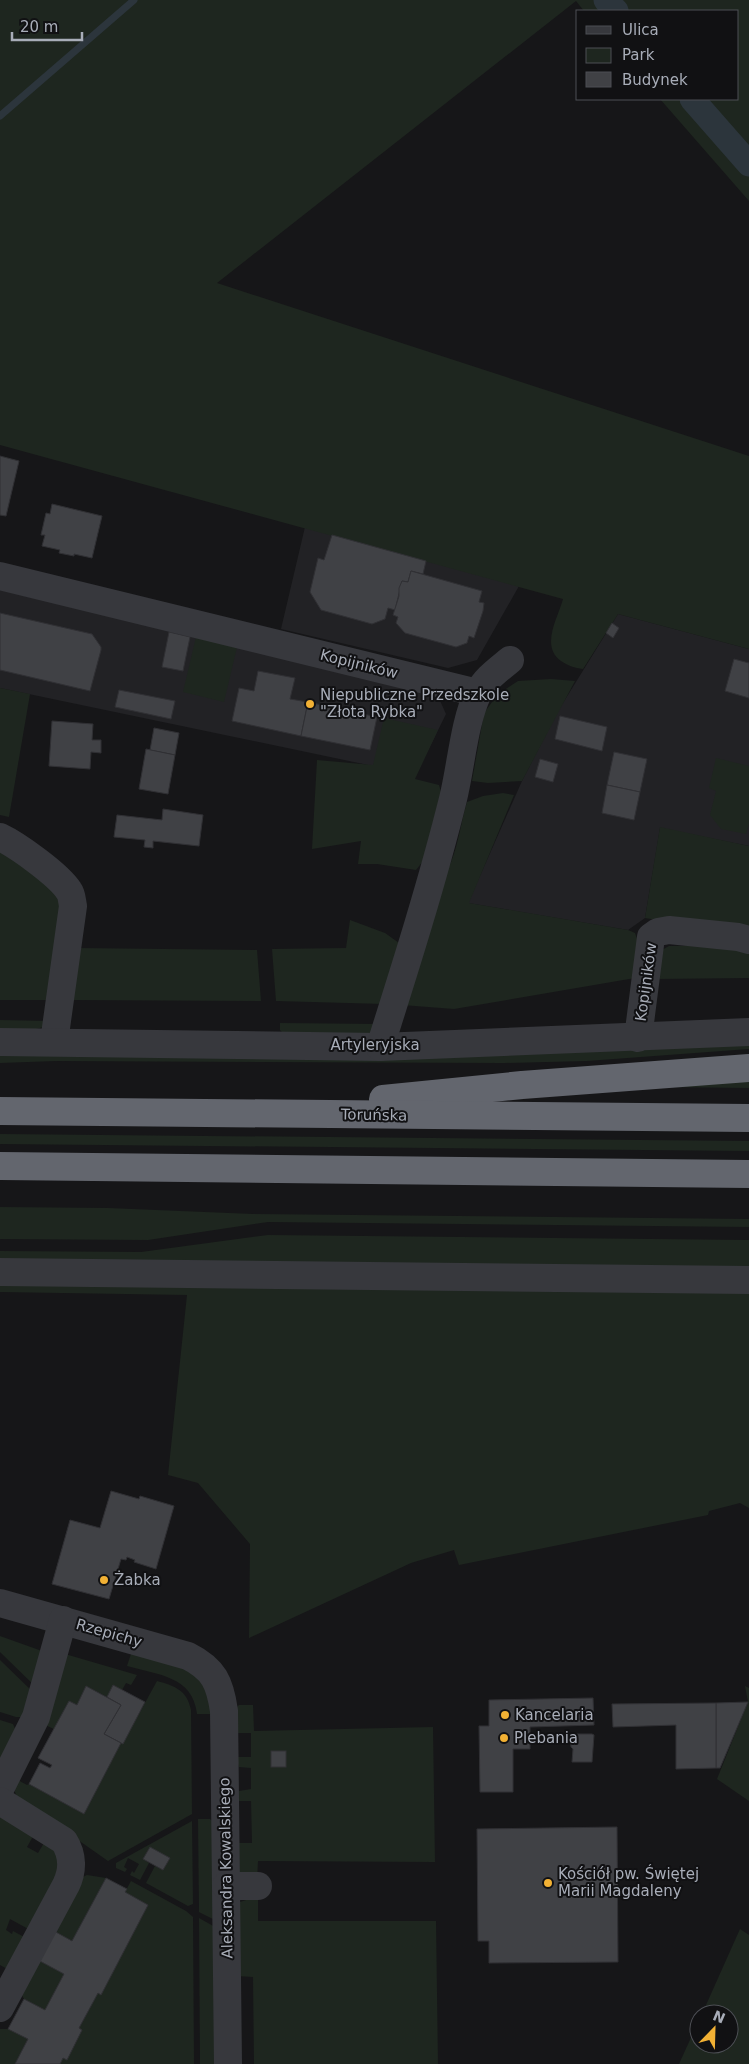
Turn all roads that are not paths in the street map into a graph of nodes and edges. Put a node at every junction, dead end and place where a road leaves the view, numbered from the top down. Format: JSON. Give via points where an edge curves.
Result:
{"nodes":[{"id":1,"x":0,"y":576,"type":"edge"},
{"id":2,"x":510,"y":660,"type":"dead end"},
{"id":3,"x":478,"y":693,"type":"junction"},
{"id":4,"x":6,"y":840,"type":"edge"},
{"id":5,"x":749,"y":940,"type":"edge"},
{"id":6,"x":749,"y":1032,"type":"edge"},
{"id":7,"x":638,"y":1038,"type":"junction"},
{"id":8,"x":0,"y":1042,"type":"edge"},
{"id":9,"x":54,"y":1042,"type":"junction"},
{"id":10,"x":380,"y":1047,"type":"junction"},
{"id":11,"x":749,"y":1068,"type":"edge"},
{"id":12,"x":0,"y":1110,"type":"edge"},
{"id":13,"x":182,"y":1113,"type":"junction"},
{"id":14,"x":749,"y":1118,"type":"edge"},
{"id":15,"x":0,"y":1166,"type":"edge"},
{"id":16,"x":560,"y":1172,"type":"junction"},
{"id":17,"x":749,"y":1174,"type":"edge"},
{"id":18,"x":749,"y":1189,"type":"edge"},
{"id":19,"x":0,"y":1272,"type":"edge"},
{"id":20,"x":749,"y":1280,"type":"edge"},
{"id":21,"x":0,"y":1603,"type":"edge"},
{"id":22,"x":63,"y":1620,"type":"junction"},
{"id":23,"x":212,"y":1674,"type":"joint"},
{"id":24,"x":0,"y":1789,"type":"edge"},
{"id":25,"x":0,"y":1801,"type":"edge"},
{"id":26,"x":226,"y":1886,"type":"junction"},
{"id":27,"x":258,"y":1886,"type":"dead end"},
{"id":28,"x":0,"y":2008,"type":"edge"},
{"id":29,"x":228,"y":2064,"type":"edge"}],
"edges":[{"from":1,"to":3,"type":"street","name":"Kopijników"},
{"from":2,"to":3,"type":"street","via":[[489,677]]},
{"from":3,"to":10,"type":"street","via":[[453,799]]},
{"from":4,"to":9,"type":"street","via":[[34,858],[70,891],[73,906]]},
{"from":5,"to":7,"type":"street","name":"Kopijników","via":[[669,930],[651,937]]},
{"from":6,"to":7,"type":"street","name":"Artyleryjska"},
{"from":7,"to":10,"type":"street","name":"Artyleryjska"},
{"from":8,"to":9,"type":"street","name":"Artyleryjska"},
{"from":9,"to":10,"type":"street","name":"Artyleryjska"},
{"from":11,"to":13,"type":"highway","via":[[295,1107]]},
{"from":12,"to":13,"type":"highway","name":"Toruńska"},
{"from":13,"to":14,"type":"highway","name":"Toruńska"},
{"from":15,"to":16,"type":"highway"},
{"from":16,"to":17,"type":"highway"},
{"from":16,"to":18,"type":"highway"},
{"from":19,"to":20,"type":"street"},
{"from":21,"to":22,"type":"street","name":"Rzepichy"},
{"from":22,"to":23,"type":"street","name":"Rzepichy","via":[[188,1656]]},
{"from":22,"to":24,"type":"street","via":[[36,1717]]},
{"from":23,"to":26,"type":"street","name":"Aleksandra Kowalskiego","via":[[220,1687],[224,1711]]},
{"from":25,"to":28,"type":"street","via":[[64,1841],[71,1865],[66,1885]]},
{"from":26,"to":27,"type":"street"},
{"from":26,"to":29,"type":"street","name":"Aleksandra Kowalskiego"}]}
